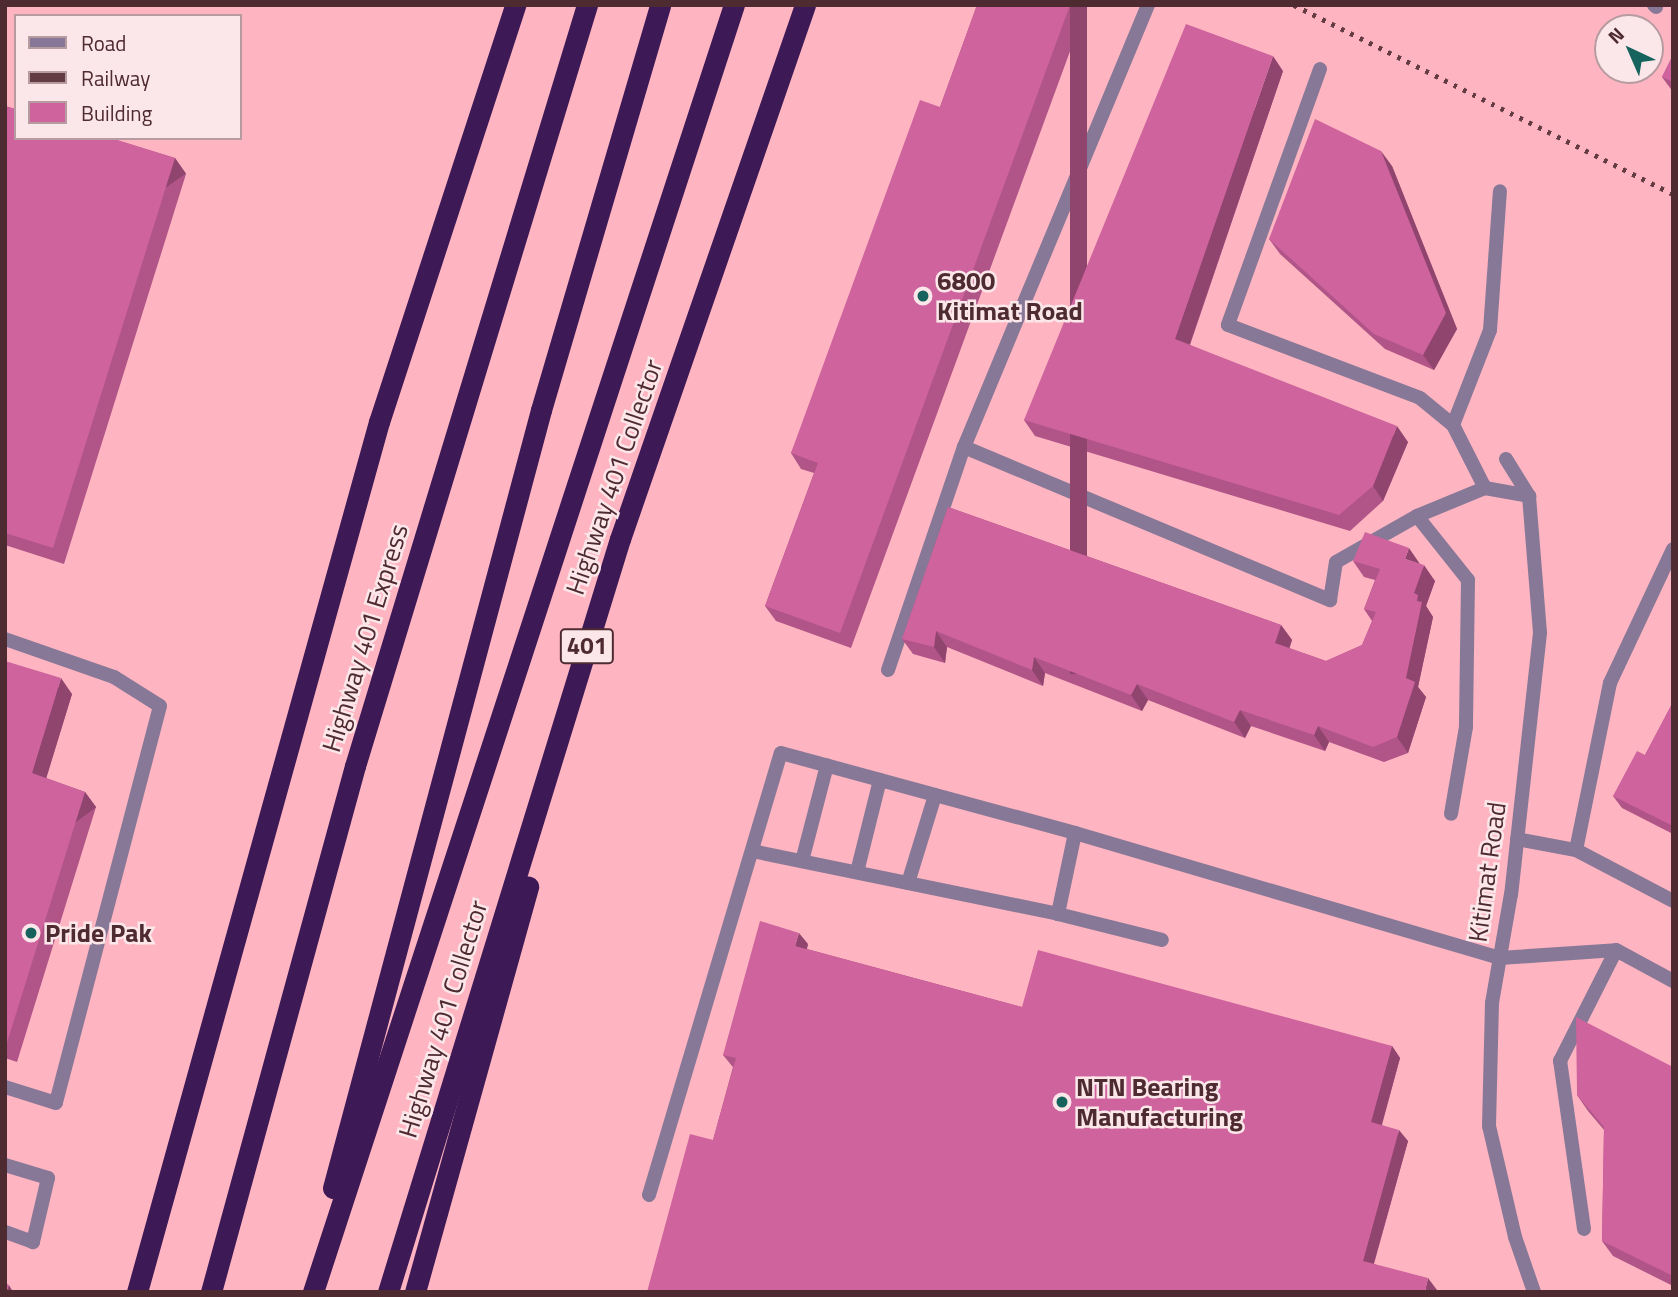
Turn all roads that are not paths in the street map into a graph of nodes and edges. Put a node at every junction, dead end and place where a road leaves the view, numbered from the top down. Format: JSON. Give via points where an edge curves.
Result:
{"nodes":[{"id":1,"x":514,"y":5,"type":"edge"},
{"id":2,"x":587,"y":5,"type":"edge"},
{"id":3,"x":660,"y":5,"type":"edge"},
{"id":4,"x":734,"y":5,"type":"edge"},
{"id":5,"x":805,"y":5,"type":"edge"},
{"id":6,"x":1148,"y":5,"type":"edge"},
{"id":7,"x":1320,"y":69,"type":"dead end"},
{"id":8,"x":1500,"y":191,"type":"dead end"},
{"id":9,"x":1453,"y":425,"type":"junction"},
{"id":10,"x":964,"y":447,"type":"junction"},
{"id":11,"x":1506,"y":459,"type":"dead end"},
{"id":12,"x":1485,"y":488,"type":"junction"},
{"id":13,"x":1529,"y":496,"type":"junction"},
{"id":14,"x":1417,"y":516,"type":"junction"},
{"id":15,"x":620,"y":539,"type":"junction"},
{"id":16,"x":1673,"y":549,"type":"edge"},
{"id":17,"x":5,"y":639,"type":"edge"},
{"id":18,"x":888,"y":670,"type":"dead end"},
{"id":19,"x":827,"y":765,"type":"junction"},
{"id":20,"x":880,"y":780,"type":"junction"},
{"id":21,"x":935,"y":795,"type":"junction"},
{"id":22,"x":1451,"y":814,"type":"dead end"},
{"id":23,"x":1075,"y":833,"type":"junction"},
{"id":24,"x":1517,"y":839,"type":"junction"},
{"id":25,"x":752,"y":850,"type":"junction"},
{"id":26,"x":1576,"y":850,"type":"junction"},
{"id":27,"x":802,"y":861,"type":"junction"},
{"id":28,"x":857,"y":872,"type":"junction"},
{"id":29,"x":908,"y":883,"type":"junction"},
{"id":30,"x":1673,"y":901,"type":"edge"},
{"id":31,"x":1058,"y":914,"type":"junction"},
{"id":32,"x":1162,"y":940,"type":"dead end"},
{"id":33,"x":1616,"y":950,"type":"junction"},
{"id":34,"x":1500,"y":958,"type":"junction"},
{"id":35,"x":1673,"y":981,"type":"edge"},
{"id":36,"x":5,"y":1087,"type":"edge"},
{"id":37,"x":5,"y":1166,"type":"edge"},
{"id":38,"x":649,"y":1195,"type":"dead end"},
{"id":39,"x":1584,"y":1229,"type":"dead end"},
{"id":40,"x":5,"y":1232,"type":"edge"},
{"id":41,"x":135,"y":1292,"type":"edge"},
{"id":42,"x":211,"y":1292,"type":"edge"},
{"id":43,"x":306,"y":1292,"type":"edge"},
{"id":44,"x":313,"y":1292,"type":"edge"},
{"id":45,"x":388,"y":1292,"type":"edge"},
{"id":46,"x":415,"y":1292,"type":"edge"},
{"id":47,"x":1534,"y":1292,"type":"edge"}],
"edges":[{"from":1,"to":41,"type":"highway","via":[[379,422]]},
{"from":2,"to":42,"type":"highway","name":"Highway 401 Express","via":[[355,766]]},
{"from":3,"to":43,"type":"highway","via":[[537,424]]},
{"from":4,"to":44,"type":"highway"},
{"from":5,"to":15,"type":"highway","name":"Highway 401 Collector","number":"401"},
{"from":6,"to":10,"type":"street"},
{"from":7,"to":9,"type":"street","via":[[1228,325],[1420,398]]},
{"from":8,"to":9,"type":"street","via":[[1490,331]]},
{"from":9,"to":12,"type":"street"},
{"from":10,"to":14,"type":"street","via":[[1330,600],[1336,562]]},
{"from":10,"to":18,"type":"street"},
{"from":11,"to":13,"type":"street","name":"Kitimat Road"},
{"from":12,"to":13,"type":"street"},
{"from":12,"to":14,"type":"street"},
{"from":13,"to":24,"type":"street","name":"Kitimat Road","via":[[1540,634]]},
{"from":14,"to":22,"type":"street","via":[[1468,580],[1466,727]]},
{"from":15,"to":45,"type":"highway","name":"Highway 401 Collector","number":"401"},
{"from":15,"to":46,"type":"highway"},
{"from":16,"to":26,"type":"street","via":[[1610,683]]},
{"from":17,"to":36,"type":"street","via":[[114,677],[160,706],[56,1103]]},
{"from":19,"to":20,"type":"street"},
{"from":19,"to":25,"type":"street","via":[[781,753]]},
{"from":19,"to":27,"type":"street"},
{"from":20,"to":21,"type":"street"},
{"from":20,"to":28,"type":"street"},
{"from":21,"to":23,"type":"street"},
{"from":21,"to":29,"type":"street"},
{"from":23,"to":31,"type":"street"},
{"from":23,"to":34,"type":"street"},
{"from":24,"to":26,"type":"street"},
{"from":24,"to":34,"type":"street","name":"Kitimat Road"},
{"from":25,"to":27,"type":"street"},
{"from":25,"to":38,"type":"street"},
{"from":26,"to":30,"type":"street"},
{"from":27,"to":28,"type":"street"},
{"from":28,"to":29,"type":"street"},
{"from":29,"to":31,"type":"street"},
{"from":31,"to":32,"type":"street"},
{"from":33,"to":34,"type":"street"},
{"from":33,"to":35,"type":"street"},
{"from":33,"to":39,"type":"street","via":[[1559,1061]]},
{"from":34,"to":47,"type":"street","name":"Kitimat Road","via":[[1492,1003],[1489,1126],[1515,1237]]},
{"from":37,"to":40,"type":"street","via":[[48,1178],[33,1242]]}]}
